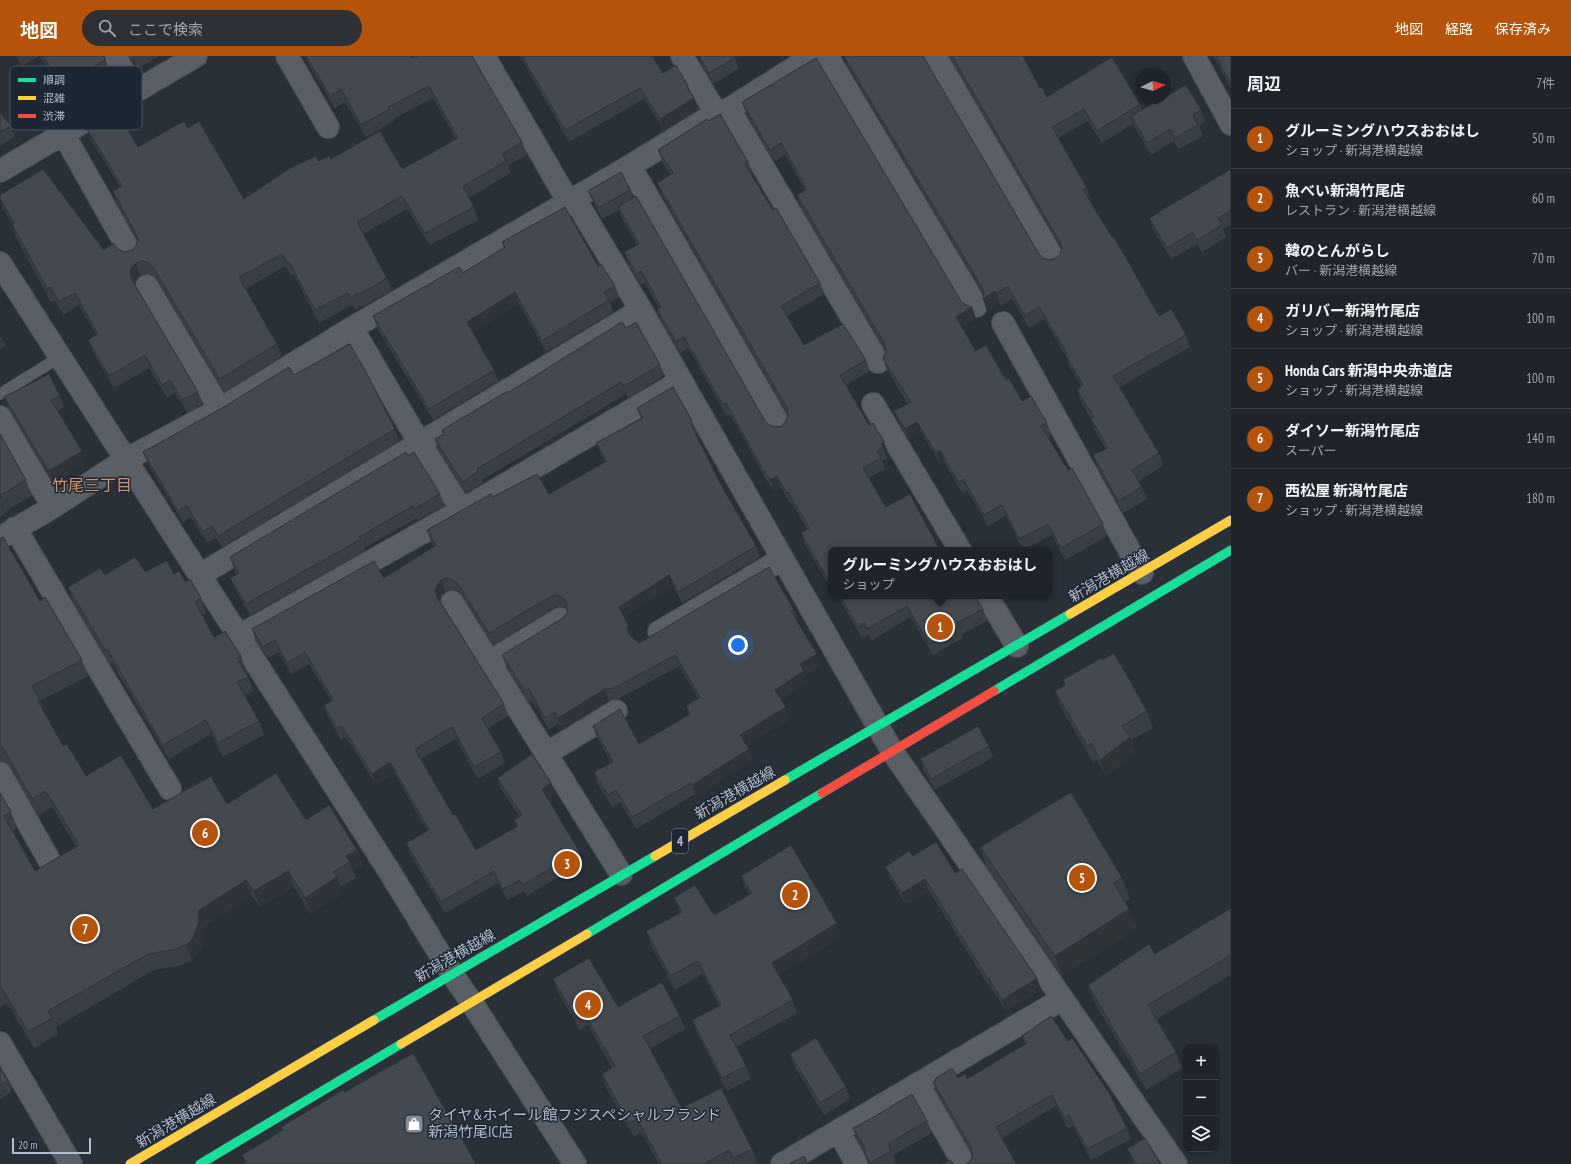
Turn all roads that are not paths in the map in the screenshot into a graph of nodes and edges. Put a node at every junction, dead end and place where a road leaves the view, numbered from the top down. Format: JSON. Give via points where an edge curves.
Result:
{"nodes":[{"id":1,"x":116,"y":56,"type":"edge"},
{"id":2,"x":196,"y":56,"type":"edge"},
{"id":3,"x":287,"y":56,"type":"edge"},
{"id":4,"x":484,"y":56,"type":"edge"},
{"id":5,"x":682,"y":56,"type":"edge"},
{"id":6,"x":813,"y":56,"type":"edge"},
{"id":7,"x":827,"y":56,"type":"edge"},
{"id":8,"x":935,"y":56,"type":"edge"},
{"id":9,"x":1194,"y":56,"type":"edge"},
{"id":10,"x":121,"y":66,"type":"edge"},
{"id":11,"x":142,"y":88,"type":"edge"},
{"id":12,"x":722,"y":111,"type":"junction"},
{"id":13,"x":1231,"y":124,"type":"edge"},
{"id":14,"x":328,"y":127,"type":"dead end"},
{"id":15,"x":68,"y":130,"type":"edge"},
{"id":16,"x":63,"y":133,"type":"junction"},
{"id":17,"x":630,"y":166,"type":"junction"},
{"id":18,"x":0,"y":171,"type":"edge"},
{"id":19,"x":568,"y":201,"type":"junction"},
{"id":20,"x":130,"y":252,"type":"edge"},
{"id":21,"x":1054,"y":260,"type":"edge"},
{"id":22,"x":0,"y":262,"type":"edge"},
{"id":23,"x":148,"y":286,"type":"dead end"},
{"id":24,"x":976,"y":306,"type":"dead end"},
{"id":25,"x":641,"y":310,"type":"junction"},
{"id":26,"x":1003,"y":323,"type":"dead end"},
{"id":27,"x":352,"y":328,"type":"junction"},
{"id":28,"x":60,"y":357,"type":"junction"},
{"id":29,"x":878,"y":362,"type":"dead end"},
{"id":30,"x":681,"y":381,"type":"junction"},
{"id":31,"x":0,"y":394,"type":"edge"},
{"id":32,"x":873,"y":404,"type":"dead end"},
{"id":33,"x":220,"y":409,"type":"junction"},
{"id":34,"x":0,"y":417,"type":"edge"},
{"id":35,"x":780,"y":426,"type":"edge"},
{"id":36,"x":419,"y":442,"type":"junction"},
{"id":37,"x":125,"y":460,"type":"junction"},
{"id":38,"x":53,"y":507,"type":"junction"},
{"id":39,"x":462,"y":510,"type":"junction"},
{"id":40,"x":1231,"y":520,"type":"edge"},
{"id":41,"x":8,"y":533,"type":"edge"},
{"id":42,"x":958,"y":547,"type":"edge"},
{"id":43,"x":1231,"y":550,"type":"edge"},
{"id":44,"x":782,"y":559,"type":"junction"},
{"id":45,"x":1142,"y":573,"type":"junction"},
{"id":46,"x":200,"y":575,"type":"junction"},
{"id":47,"x":989,"y":599,"type":"edge"},
{"id":48,"x":452,"y":602,"type":"dead end"},
{"id":49,"x":560,"y":619,"type":"edge"},
{"id":50,"x":239,"y":636,"type":"junction"},
{"id":51,"x":644,"y":640,"type":"edge"},
{"id":52,"x":1017,"y":646,"type":"junction"},
{"id":53,"x":489,"y":662,"type":"junction"},
{"id":54,"x":616,"y":712,"type":"edge"},
{"id":55,"x":877,"y":727,"type":"junction"},
{"id":56,"x":892,"y":751,"type":"junction"},
{"id":57,"x":546,"y":754,"type":"junction"},
{"id":58,"x":0,"y":773,"type":"edge"},
{"id":59,"x":170,"y":789,"type":"dead end"},
{"id":60,"x":49,"y":860,"type":"dead end"},
{"id":61,"x":622,"y":874,"type":"junction"},
{"id":62,"x":452,"y":974,"type":"junction"},
{"id":63,"x":1062,"y":999,"type":"junction"},
{"id":64,"x":472,"y":1003,"type":"junction"},
{"id":65,"x":0,"y":1043,"type":"edge"},
{"id":66,"x":918,"y":1084,"type":"junction"},
{"id":67,"x":838,"y":1131,"type":"junction"},
{"id":68,"x":71,"y":1164,"type":"edge"},
{"id":69,"x":130,"y":1164,"type":"edge"},
{"id":70,"x":200,"y":1164,"type":"edge"},
{"id":71,"x":575,"y":1164,"type":"edge"},
{"id":72,"x":782,"y":1164,"type":"edge"},
{"id":73,"x":857,"y":1164,"type":"edge"},
{"id":74,"x":964,"y":1164,"type":"edge"},
{"id":75,"x":1176,"y":1164,"type":"edge"}],
"edges":[{"from":1,"to":10,"type":"street"},
{"from":2,"to":11,"type":"street"},
{"from":3,"to":14,"type":"street"},
{"from":4,"to":19,"type":"street"},
{"from":5,"to":12,"type":"street"},
{"from":6,"to":12,"type":"street"},
{"from":7,"to":24,"type":"street"},
{"from":8,"to":21,"type":"street"},
{"from":9,"to":13,"type":"street"},
{"from":12,"to":17,"type":"street"},
{"from":12,"to":29,"type":"street"},
{"from":15,"to":16,"type":"street"},
{"from":16,"to":18,"type":"street"},
{"from":16,"to":20,"type":"street"},
{"from":17,"to":19,"type":"street"},
{"from":17,"to":35,"type":"street"},
{"from":19,"to":25,"type":"street","via":[[580,208]]},
{"from":19,"to":27,"type":"street"},
{"from":22,"to":28,"type":"street"},
{"from":23,"to":33,"type":"street"},
{"from":25,"to":30,"type":"street"},
{"from":25,"to":36,"type":"street"},
{"from":26,"to":45,"type":"street"},
{"from":27,"to":33,"type":"street"},
{"from":27,"to":36,"type":"street"},
{"from":28,"to":31,"type":"lane"},
{"from":28,"to":37,"type":"street"},
{"from":30,"to":39,"type":"street"},
{"from":30,"to":44,"type":"street"},
{"from":32,"to":42,"type":"street"},
{"from":33,"to":37,"type":"street"},
{"from":34,"to":38,"type":"street"},
{"from":36,"to":39,"type":"street"},
{"from":36,"to":46,"type":"street"},
{"from":37,"to":38,"type":"street"},
{"from":37,"to":46,"type":"street"},
{"from":38,"to":41,"type":"street"},
{"from":39,"to":50,"type":"street"},
{"from":40,"to":45,"type":"main road","name":"新潟港横越線","number":"4"},
{"from":41,"to":59,"type":"street"},
{"from":43,"to":56,"type":"main road","number":"4"},
{"from":44,"to":51,"type":"street"},
{"from":44,"to":55,"type":"street"},
{"from":45,"to":52,"type":"main road","name":"新潟港横越線","number":"4"},
{"from":46,"to":50,"type":"street"},
{"from":47,"to":52,"type":"street"},
{"from":48,"to":53,"type":"street"},
{"from":49,"to":53,"type":"street"},
{"from":50,"to":62,"type":"street"},
{"from":52,"to":55,"type":"main road","name":"新潟港横越線","number":"4"},
{"from":53,"to":57,"type":"street"},
{"from":54,"to":57,"type":"street"},
{"from":55,"to":56,"type":"street"},
{"from":55,"to":61,"type":"main road","name":"新潟港横越線","number":"4"},
{"from":56,"to":63,"type":"street"},
{"from":56,"to":64,"type":"main road","number":"4"},
{"from":57,"to":61,"type":"street"},
{"from":58,"to":60,"type":"street"},
{"from":61,"to":62,"type":"main road","name":"新潟港横越線","number":"4"},
{"from":62,"to":64,"type":"street"},
{"from":62,"to":69,"type":"main road","name":"新潟港横越線","number":"4"},
{"from":63,"to":66,"type":"street"},
{"from":63,"to":75,"type":"street"},
{"from":64,"to":70,"type":"main road","number":"4"},
{"from":64,"to":71,"type":"street"},
{"from":65,"to":68,"type":"street"},
{"from":66,"to":67,"type":"street"},
{"from":66,"to":74,"type":"street"},
{"from":67,"to":72,"type":"street"},
{"from":67,"to":73,"type":"street"}]}
